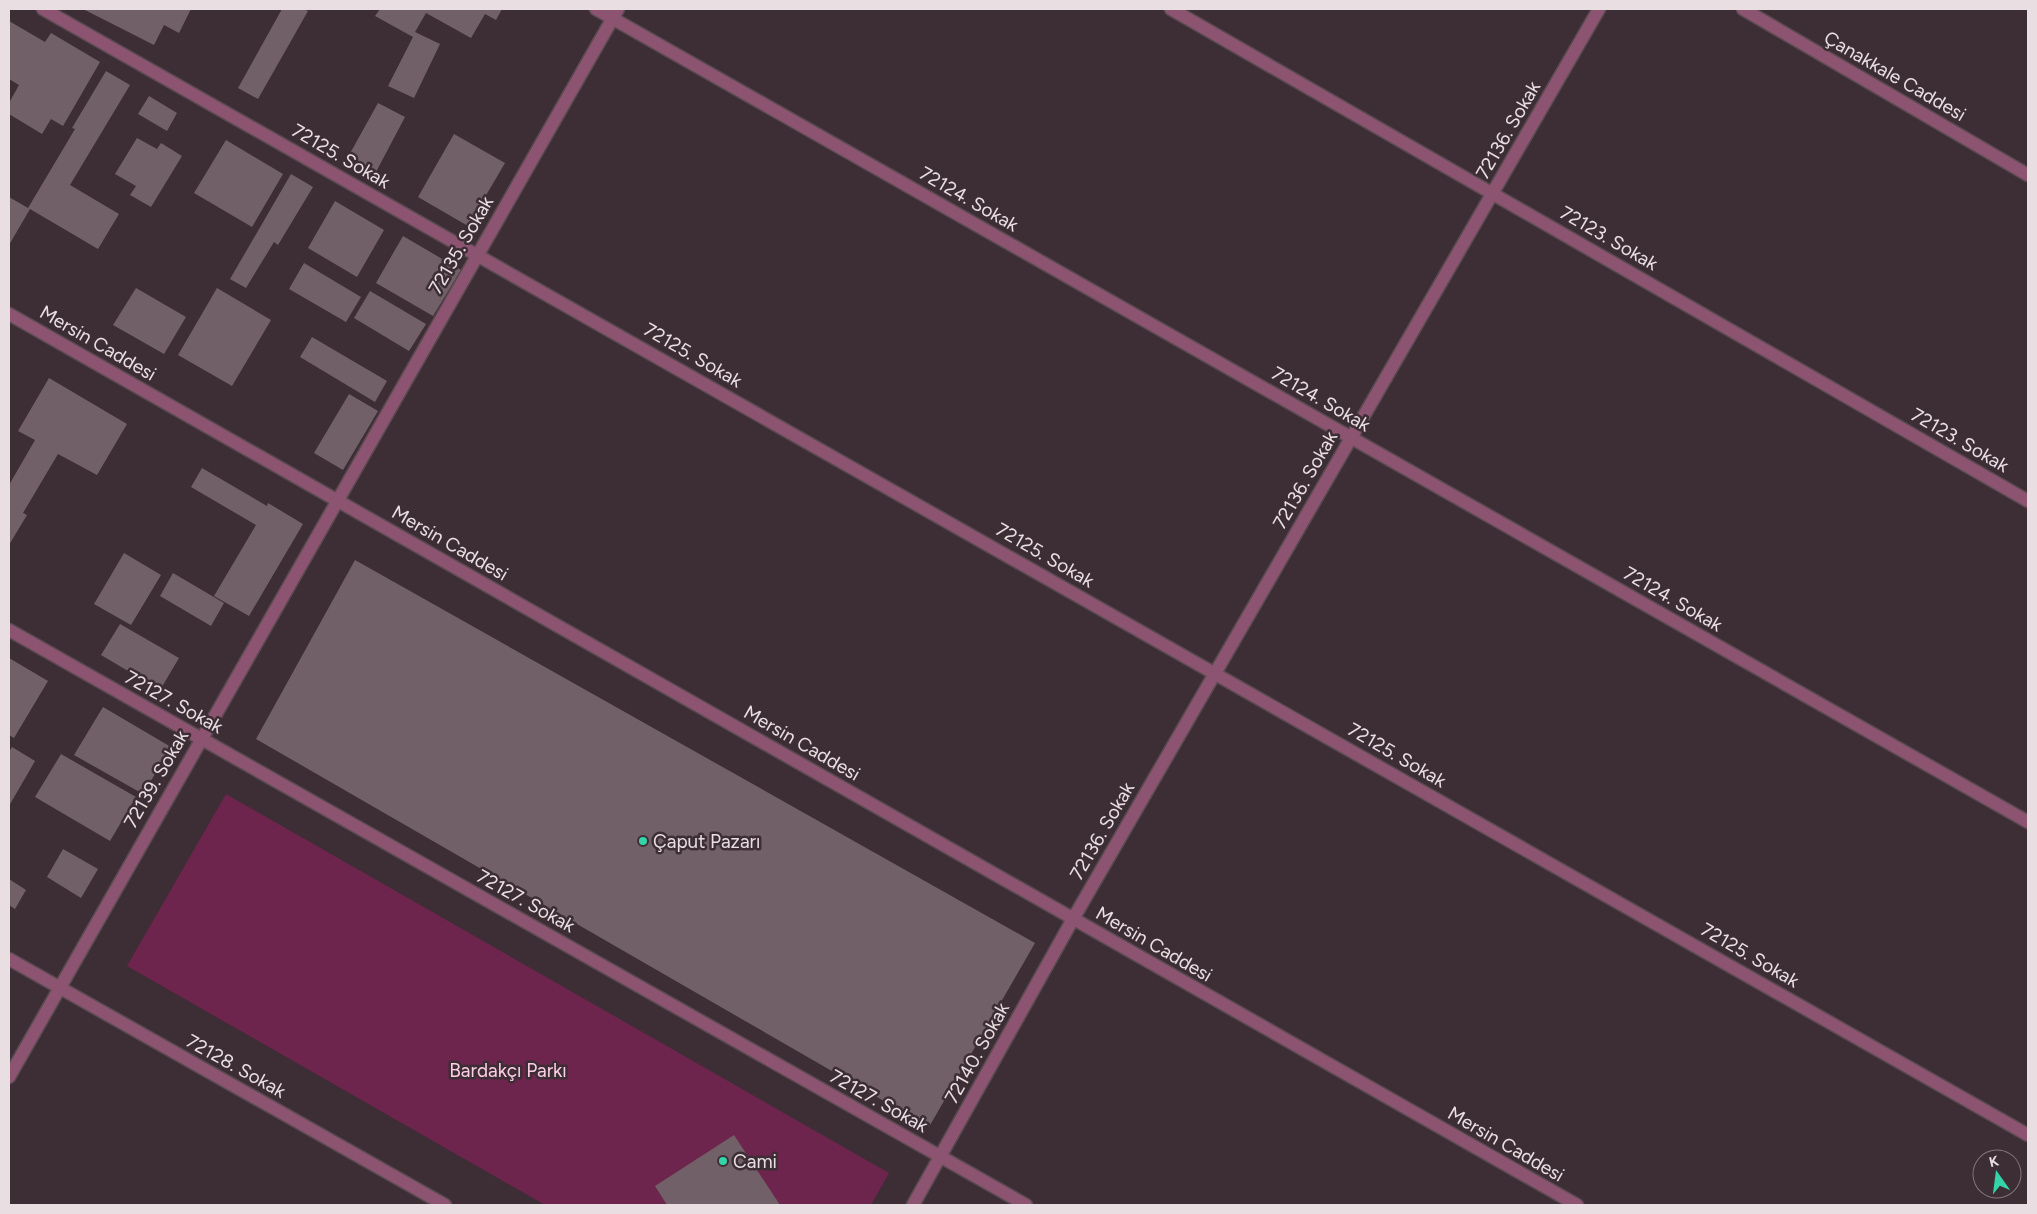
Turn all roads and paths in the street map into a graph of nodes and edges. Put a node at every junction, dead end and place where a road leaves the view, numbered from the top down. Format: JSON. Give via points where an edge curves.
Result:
{"nodes":[{"id":1,"x":43,"y":9,"type":"edge"},
{"id":2,"x":596,"y":9,"type":"edge"},
{"id":3,"x":1171,"y":9,"type":"edge"},
{"id":4,"x":1599,"y":9,"type":"edge"},
{"id":5,"x":1743,"y":9,"type":"edge"},
{"id":6,"x":615,"y":14,"type":"edge"},
{"id":7,"x":2028,"y":175,"type":"edge"},
{"id":8,"x":1492,"y":193,"type":"junction"},
{"id":9,"x":477,"y":254,"type":"junction"},
{"id":10,"x":9,"y":314,"type":"edge"},
{"id":11,"x":1351,"y":437,"type":"junction"},
{"id":12,"x":336,"y":500,"type":"junction"},
{"id":13,"x":2028,"y":501,"type":"edge"},
{"id":14,"x":9,"y":630,"type":"edge"},
{"id":15,"x":1216,"y":674,"type":"junction"},
{"id":16,"x":201,"y":739,"type":"junction"},
{"id":17,"x":2028,"y":822,"type":"edge"},
{"id":18,"x":1073,"y":919,"type":"junction"},
{"id":19,"x":9,"y":959,"type":"edge"},
{"id":20,"x":60,"y":988,"type":"junction"},
{"id":21,"x":9,"y":1077,"type":"edge"},
{"id":22,"x":2028,"y":1135,"type":"edge"},
{"id":23,"x":940,"y":1157,"type":"junction"},
{"id":24,"x":445,"y":1205,"type":"edge"},
{"id":25,"x":913,"y":1205,"type":"edge"},
{"id":26,"x":1026,"y":1205,"type":"edge"},
{"id":27,"x":1577,"y":1205,"type":"edge"}],
"edges":[{"from":1,"to":9,"type":"street","name":"72125. Sokak"},
{"from":2,"to":6,"type":"street","name":"72124. Sokak"},
{"from":3,"to":8,"type":"street","name":"72123. Sokak"},
{"from":4,"to":8,"type":"street","name":"72136. Sokak"},
{"from":5,"to":7,"type":"street","name":"Çanakkale Caddesi"},
{"from":6,"to":9,"type":"street","name":"72135. Sokak"},
{"from":6,"to":11,"type":"street","name":"72124. Sokak"},
{"from":8,"to":11,"type":"street","name":"72136. Sokak"},
{"from":8,"to":13,"type":"street","name":"72123. Sokak"},
{"from":9,"to":12,"type":"street","name":"72135. Sokak"},
{"from":9,"to":15,"type":"street","name":"72125. Sokak"},
{"from":10,"to":12,"type":"street","name":"Mersin Caddesi"},
{"from":11,"to":15,"type":"street","name":"72136. Sokak"},
{"from":11,"to":17,"type":"street","name":"72124. Sokak"},
{"from":12,"to":16,"type":"street","name":"72139. Sokak"},
{"from":12,"to":18,"type":"street","name":"Mersin Caddesi"},
{"from":14,"to":16,"type":"street","name":"72127. Sokak"},
{"from":15,"to":18,"type":"street","name":"72136. Sokak"},
{"from":15,"to":22,"type":"street","name":"72125. Sokak"},
{"from":16,"to":20,"type":"street","name":"72139. Sokak"},
{"from":16,"to":23,"type":"street","name":"72127. Sokak"},
{"from":18,"to":23,"type":"street","name":"72140. Sokak"},
{"from":18,"to":27,"type":"street","name":"Mersin Caddesi"},
{"from":19,"to":20,"type":"street","name":"72128. Sokak"},
{"from":20,"to":21,"type":"street","name":"72139. Sokak"},
{"from":20,"to":24,"type":"street","name":"72128. Sokak"},
{"from":23,"to":25,"type":"street","name":"72140. Sokak"},
{"from":23,"to":26,"type":"street","name":"72127. Sokak"}]}
